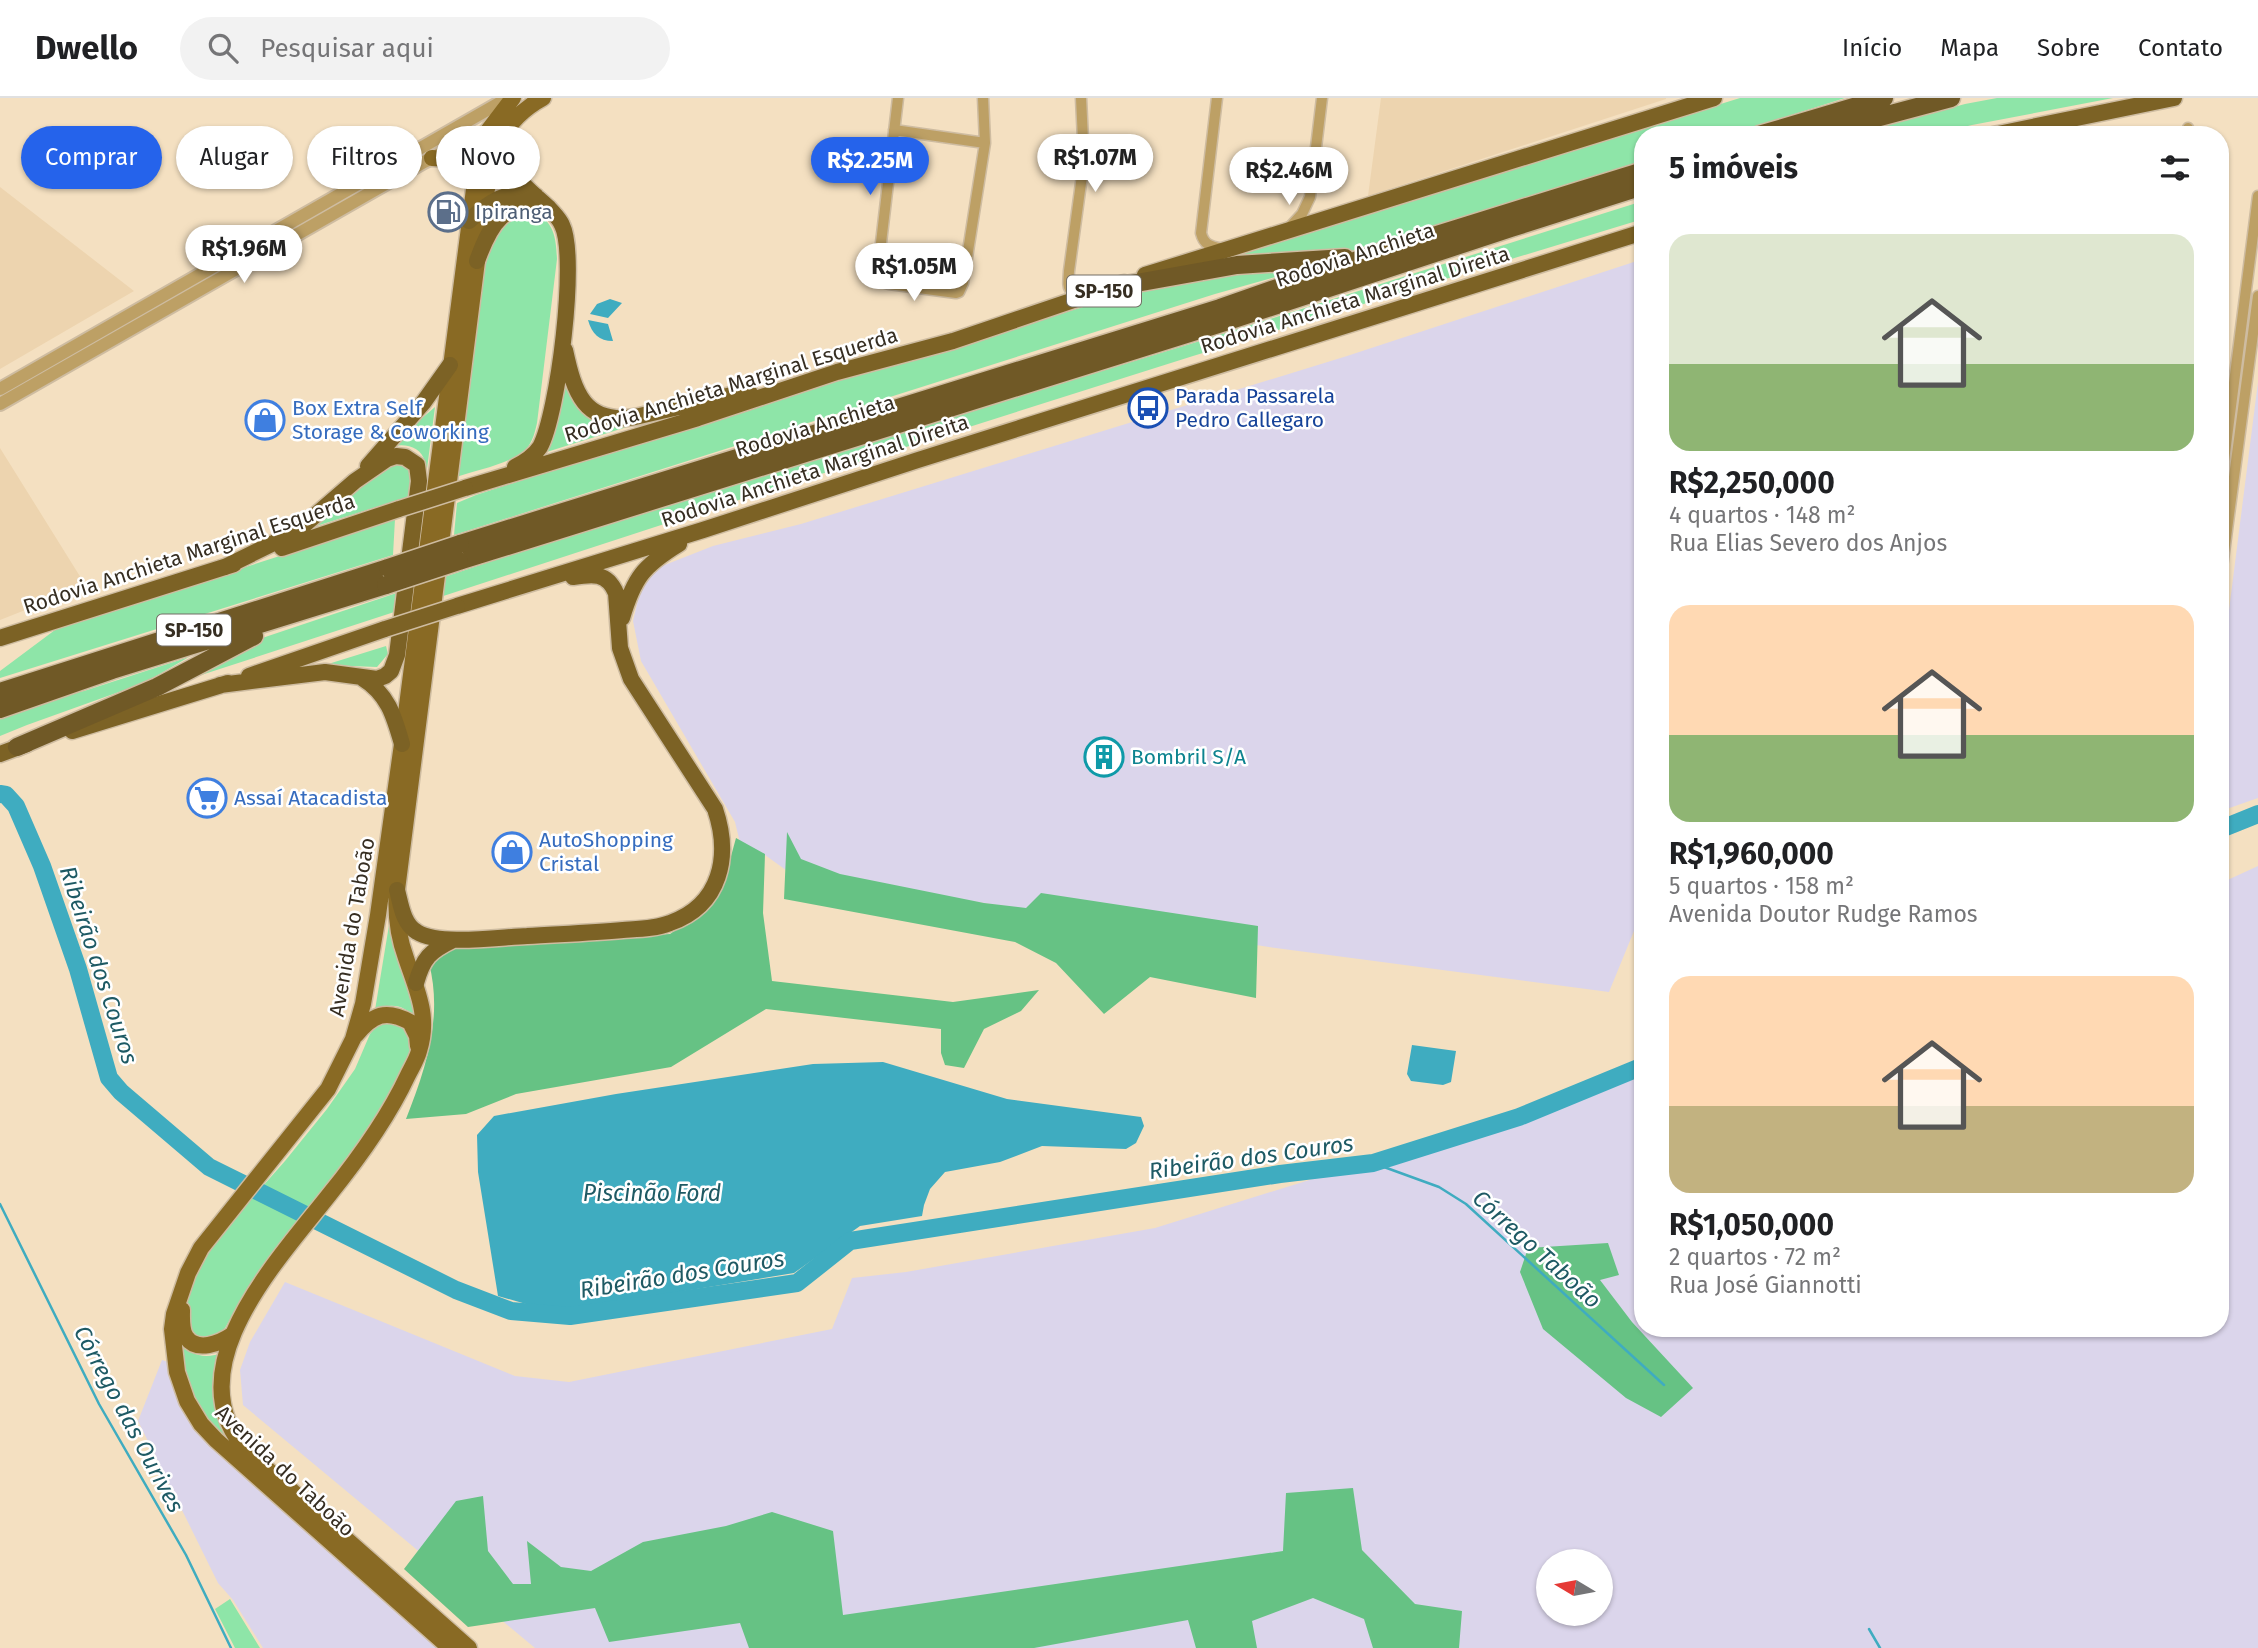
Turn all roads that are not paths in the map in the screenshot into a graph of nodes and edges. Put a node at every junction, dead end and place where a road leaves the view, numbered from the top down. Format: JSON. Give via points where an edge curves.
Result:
{"nodes":[{"id":1,"x":508,"y":98,"type":"edge"},
{"id":2,"x":543,"y":98,"type":"edge"},
{"id":3,"x":898,"y":98,"type":"edge"},
{"id":4,"x":983,"y":98,"type":"edge"},
{"id":5,"x":1081,"y":98,"type":"edge"},
{"id":6,"x":1217,"y":98,"type":"edge"},
{"id":7,"x":1322,"y":98,"type":"edge"},
{"id":8,"x":1714,"y":98,"type":"edge"},
{"id":9,"x":1884,"y":98,"type":"edge"},
{"id":10,"x":1951,"y":98,"type":"edge"},
{"id":11,"x":2174,"y":98,"type":"edge"},
{"id":12,"x":521,"y":102,"type":"edge"},
{"id":13,"x":508,"y":126,"type":"edge"},
{"id":14,"x":1789,"y":126,"type":"edge"},
{"id":15,"x":1846,"y":126,"type":"edge"},
{"id":16,"x":2037,"y":126,"type":"edge"},
{"id":17,"x":894,"y":130,"type":"junction"},
{"id":18,"x":985,"y":143,"type":"junction"},
{"id":19,"x":436,"y":153,"type":"edge"},
{"id":20,"x":424,"y":157,"type":"junction"},
{"id":21,"x":436,"y":159,"type":"edge"},
{"id":22,"x":1634,"y":174,"type":"edge"},
{"id":23,"x":473,"y":189,"type":"edge"},
{"id":24,"x":487,"y":189,"type":"edge"},
{"id":25,"x":529,"y":189,"type":"edge"},
{"id":26,"x":1634,"y":190,"type":"edge"},
{"id":27,"x":536,"y":196,"type":"junction"},
{"id":28,"x":2258,"y":196,"type":"edge"},
{"id":29,"x":484,"y":206,"type":"junction"},
{"id":30,"x":549,"y":209,"type":"junction"},
{"id":31,"x":469,"y":220,"type":"junction"},
{"id":32,"x":1287,"y":230,"type":"junction"},
{"id":33,"x":1634,"y":235,"type":"edge"},
{"id":34,"x":1226,"y":251,"type":"junction"},
{"id":35,"x":1369,"y":256,"type":"junction"},
{"id":36,"x":477,"y":261,"type":"junction"},
{"id":37,"x":1114,"y":287,"type":"junction"},
{"id":38,"x":2258,"y":296,"type":"edge"},
{"id":39,"x":1083,"y":298,"type":"junction"},
{"id":40,"x":563,"y":340,"type":"junction"},
{"id":41,"x":450,"y":365,"type":"junction"},
{"id":42,"x":837,"y":372,"type":"junction"},
{"id":43,"x":0,"y":389,"type":"edge"},
{"id":44,"x":0,"y":404,"type":"edge"},
{"id":45,"x":2229,"y":405,"type":"edge"},
{"id":46,"x":2229,"y":449,"type":"edge"},
{"id":47,"x":2238,"y":450,"type":"junction"},
{"id":48,"x":492,"y":480,"type":"junction"},
{"id":49,"x":355,"y":481,"type":"junction"},
{"id":50,"x":2229,"y":509,"type":"edge"},
{"id":51,"x":703,"y":530,"type":"junction"},
{"id":52,"x":459,"y":552,"type":"junction"},
{"id":53,"x":225,"y":567,"type":"junction"},
{"id":54,"x":387,"y":576,"type":"junction"},
{"id":55,"x":502,"y":592,"type":"junction"},
{"id":56,"x":316,"y":607,"type":"junction"},
{"id":57,"x":619,"y":631,"type":"junction"},
{"id":58,"x":0,"y":638,"type":"edge"},
{"id":59,"x":362,"y":678,"type":"junction"},
{"id":60,"x":220,"y":685,"type":"junction"},
{"id":61,"x":0,"y":692,"type":"edge"},
{"id":62,"x":0,"y":709,"type":"edge"},
{"id":63,"x":402,"y":744,"type":"junction"},
{"id":64,"x":8,"y":751,"type":"edge"},
{"id":65,"x":397,"y":890,"type":"junction"},
{"id":66,"x":453,"y":940,"type":"junction"},
{"id":67,"x":416,"y":983,"type":"junction"},
{"id":68,"x":353,"y":1039,"type":"junction"},
{"id":69,"x":419,"y":1052,"type":"junction"},
{"id":70,"x":232,"y":1335,"type":"junction"},
{"id":71,"x":180,"y":1339,"type":"junction"},
{"id":72,"x":450,"y":1648,"type":"edge"},
{"id":73,"x":469,"y":1648,"type":"edge"}],
"edges":[{"from":1,"to":20,"type":"street"},
{"from":2,"to":12,"type":"main road","name":"Avenida do Taboão"},
{"from":3,"to":17,"type":"street"},
{"from":4,"to":18,"type":"street"},
{"from":5,"to":39,"type":"street","via":[[1084,161],[1068,288]]},
{"from":6,"to":34,"type":"street","via":[[1200,233],[1208,245]]},
{"from":7,"to":32,"type":"street","via":[[1310,197]]},
{"from":8,"to":32,"type":"highway","name":"Rodovia Anchieta Marginal Esquerda","number":"SP-150"},
{"from":9,"to":14,"type":"highway"},
{"from":10,"to":15,"type":"highway"},
{"from":11,"to":16,"type":"highway"},
{"from":12,"to":13,"type":"main road","name":"Avenida do Taboão"},
{"from":17,"to":18,"type":"street"},
{"from":17,"to":18,"type":"street","via":[[877,276],[882,282],[952,293],[959,292],[963,283]]},
{"from":19,"to":20,"type":"street"},
{"from":20,"to":21,"type":"main road"},
{"from":20,"to":43,"type":"street"},
{"from":20,"to":44,"type":"street"},
{"from":22,"to":35,"type":"highway","name":"Rodovia Anchieta","number":"SP-150"},
{"from":23,"to":31,"type":"main road","name":"Avenida do Taboão"},
{"from":24,"to":29,"type":"main road","name":"Avenida do Taboão"},
{"from":25,"to":27,"type":"highway"},
{"from":26,"to":52,"type":"highway","name":"Rodovia Anchieta","number":"SP-150","via":[[1209,327]]},
{"from":27,"to":29,"type":"highway","via":[[517,193]]},
{"from":27,"to":30,"type":"highway"},
{"from":28,"to":45,"type":"street"},
{"from":29,"to":31,"type":"highway"},
{"from":29,"to":36,"type":"main road","name":"Avenida do Taboão"},
{"from":30,"to":36,"type":"highway","via":[[506,212],[491,228]]},
{"from":30,"to":40,"type":"highway","via":[[563,226],[568,247]]},
{"from":31,"to":41,"type":"main road","name":"Avenida do Taboão"},
{"from":32,"to":34,"type":"highway","name":"Rodovia Anchieta Marginal Esquerda","number":"SP-150"},
{"from":33,"to":51,"type":"highway","name":"Rodovia Anchieta Marginal Direita"},
{"from":34,"to":37,"type":"highway","name":"Rodovia Anchieta Marginal Esquerda","number":"SP-150"},
{"from":35,"to":37,"type":"highway","via":[[1237,265]]},
{"from":35,"to":52,"type":"highway","name":"Rodovia Anchieta","number":"SP-150"},
{"from":36,"to":65,"type":"main road","name":"Avenida do Taboão"},
{"from":37,"to":39,"type":"highway","name":"Rodovia Anchieta Marginal Esquerda","number":"SP-150"},
{"from":38,"to":47,"type":"street"},
{"from":39,"to":42,"type":"highway","name":"Rodovia Anchieta Marginal Esquerda","number":"SP-150","via":[[953,341]]},
{"from":40,"to":42,"type":"highway","via":[[584,403],[600,415],[616,419]]},
{"from":40,"to":48,"type":"highway","via":[[551,414],[541,444],[529,459]]},
{"from":41,"to":49,"type":"highway","via":[[424,403]]},
{"from":41,"to":63,"type":"main road","name":"Avenida do Taboão"},
{"from":42,"to":48,"type":"highway","name":"Rodovia Anchieta Marginal Esquerda","number":"SP-150"},
{"from":46,"to":47,"type":"street"},
{"from":47,"to":50,"type":"street"},
{"from":48,"to":53,"type":"highway","name":"Rodovia Anchieta Marginal Esquerda","number":"SP-150","bridge":true},
{"from":49,"to":53,"type":"highway","via":[[296,532]]},
{"from":49,"to":59,"type":"highway","via":[[396,456],[410,459],[419,472],[396,662],[382,678]]},
{"from":51,"to":55,"type":"highway","name":"Rodovia Anchieta Marginal Direita"},
{"from":51,"to":57,"type":"highway","via":[[655,558],[644,570],[629,596]]},
{"from":52,"to":54,"type":"highway","name":"Rodovia Anchieta","number":"SP-150","bridge":true},
{"from":53,"to":58,"type":"highway","name":"Rodovia Anchieta Marginal Esquerda","number":"SP-150"},
{"from":54,"to":56,"type":"highway","name":"Rodovia Anchieta","number":"SP-150"},
{"from":54,"to":61,"type":"highway","name":"Rodovia Anchieta","number":"SP-150"},
{"from":55,"to":57,"type":"highway","via":[[602,576],[616,593]]},
{"from":55,"to":60,"type":"highway","name":"Rodovia Anchieta Marginal Direita","bridge":true},
{"from":56,"to":62,"type":"highway","name":"Rodovia Anchieta","number":"SP-150"},
{"from":56,"to":64,"type":"highway","via":[[158,687]]},
{"from":57,"to":66,"type":"highway","via":[[622,659],[634,687],[715,809],[723,848],[713,888],[685,916],[660,926]]},
{"from":59,"to":60,"type":"highway","via":[[311,673]]},
{"from":59,"to":63,"type":"highway","via":[[388,702]]},
{"from":60,"to":64,"type":"highway","name":"Rodovia Anchieta Marginal Direita"},
{"from":63,"to":68,"type":"main road","name":"Avenida do Taboão","via":[[370,967]]},
{"from":65,"to":66,"type":"highway","via":[[410,927],[419,934]]},
{"from":65,"to":67,"type":"main road","name":"Avenida do Taboão","via":[[400,937]]},
{"from":66,"to":67,"type":"highway","via":[[425,959]]},
{"from":67,"to":69,"type":"main road","name":"Avenida do Taboão","via":[[424,1025]]},
{"from":68,"to":69,"type":"main road","via":[[370,1019],[390,1014],[410,1022]]},
{"from":68,"to":71,"type":"main road","name":"Avenida do Taboão","via":[[328,1089],[201,1248],[182,1287]]},
{"from":69,"to":70,"type":"main road","name":"Avenida do Taboão","via":[[375,1134],[292,1240],[241,1314]]},
{"from":70,"to":71,"type":"main road","via":[[204,1345]]},
{"from":70,"to":73,"type":"main road","name":"Avenida do Taboão","via":[[221,1388],[224,1414],[235,1439]]},
{"from":71,"to":72,"type":"main road","name":"Avenida do Taboão","via":[[177,1372],[201,1424]]}]}
